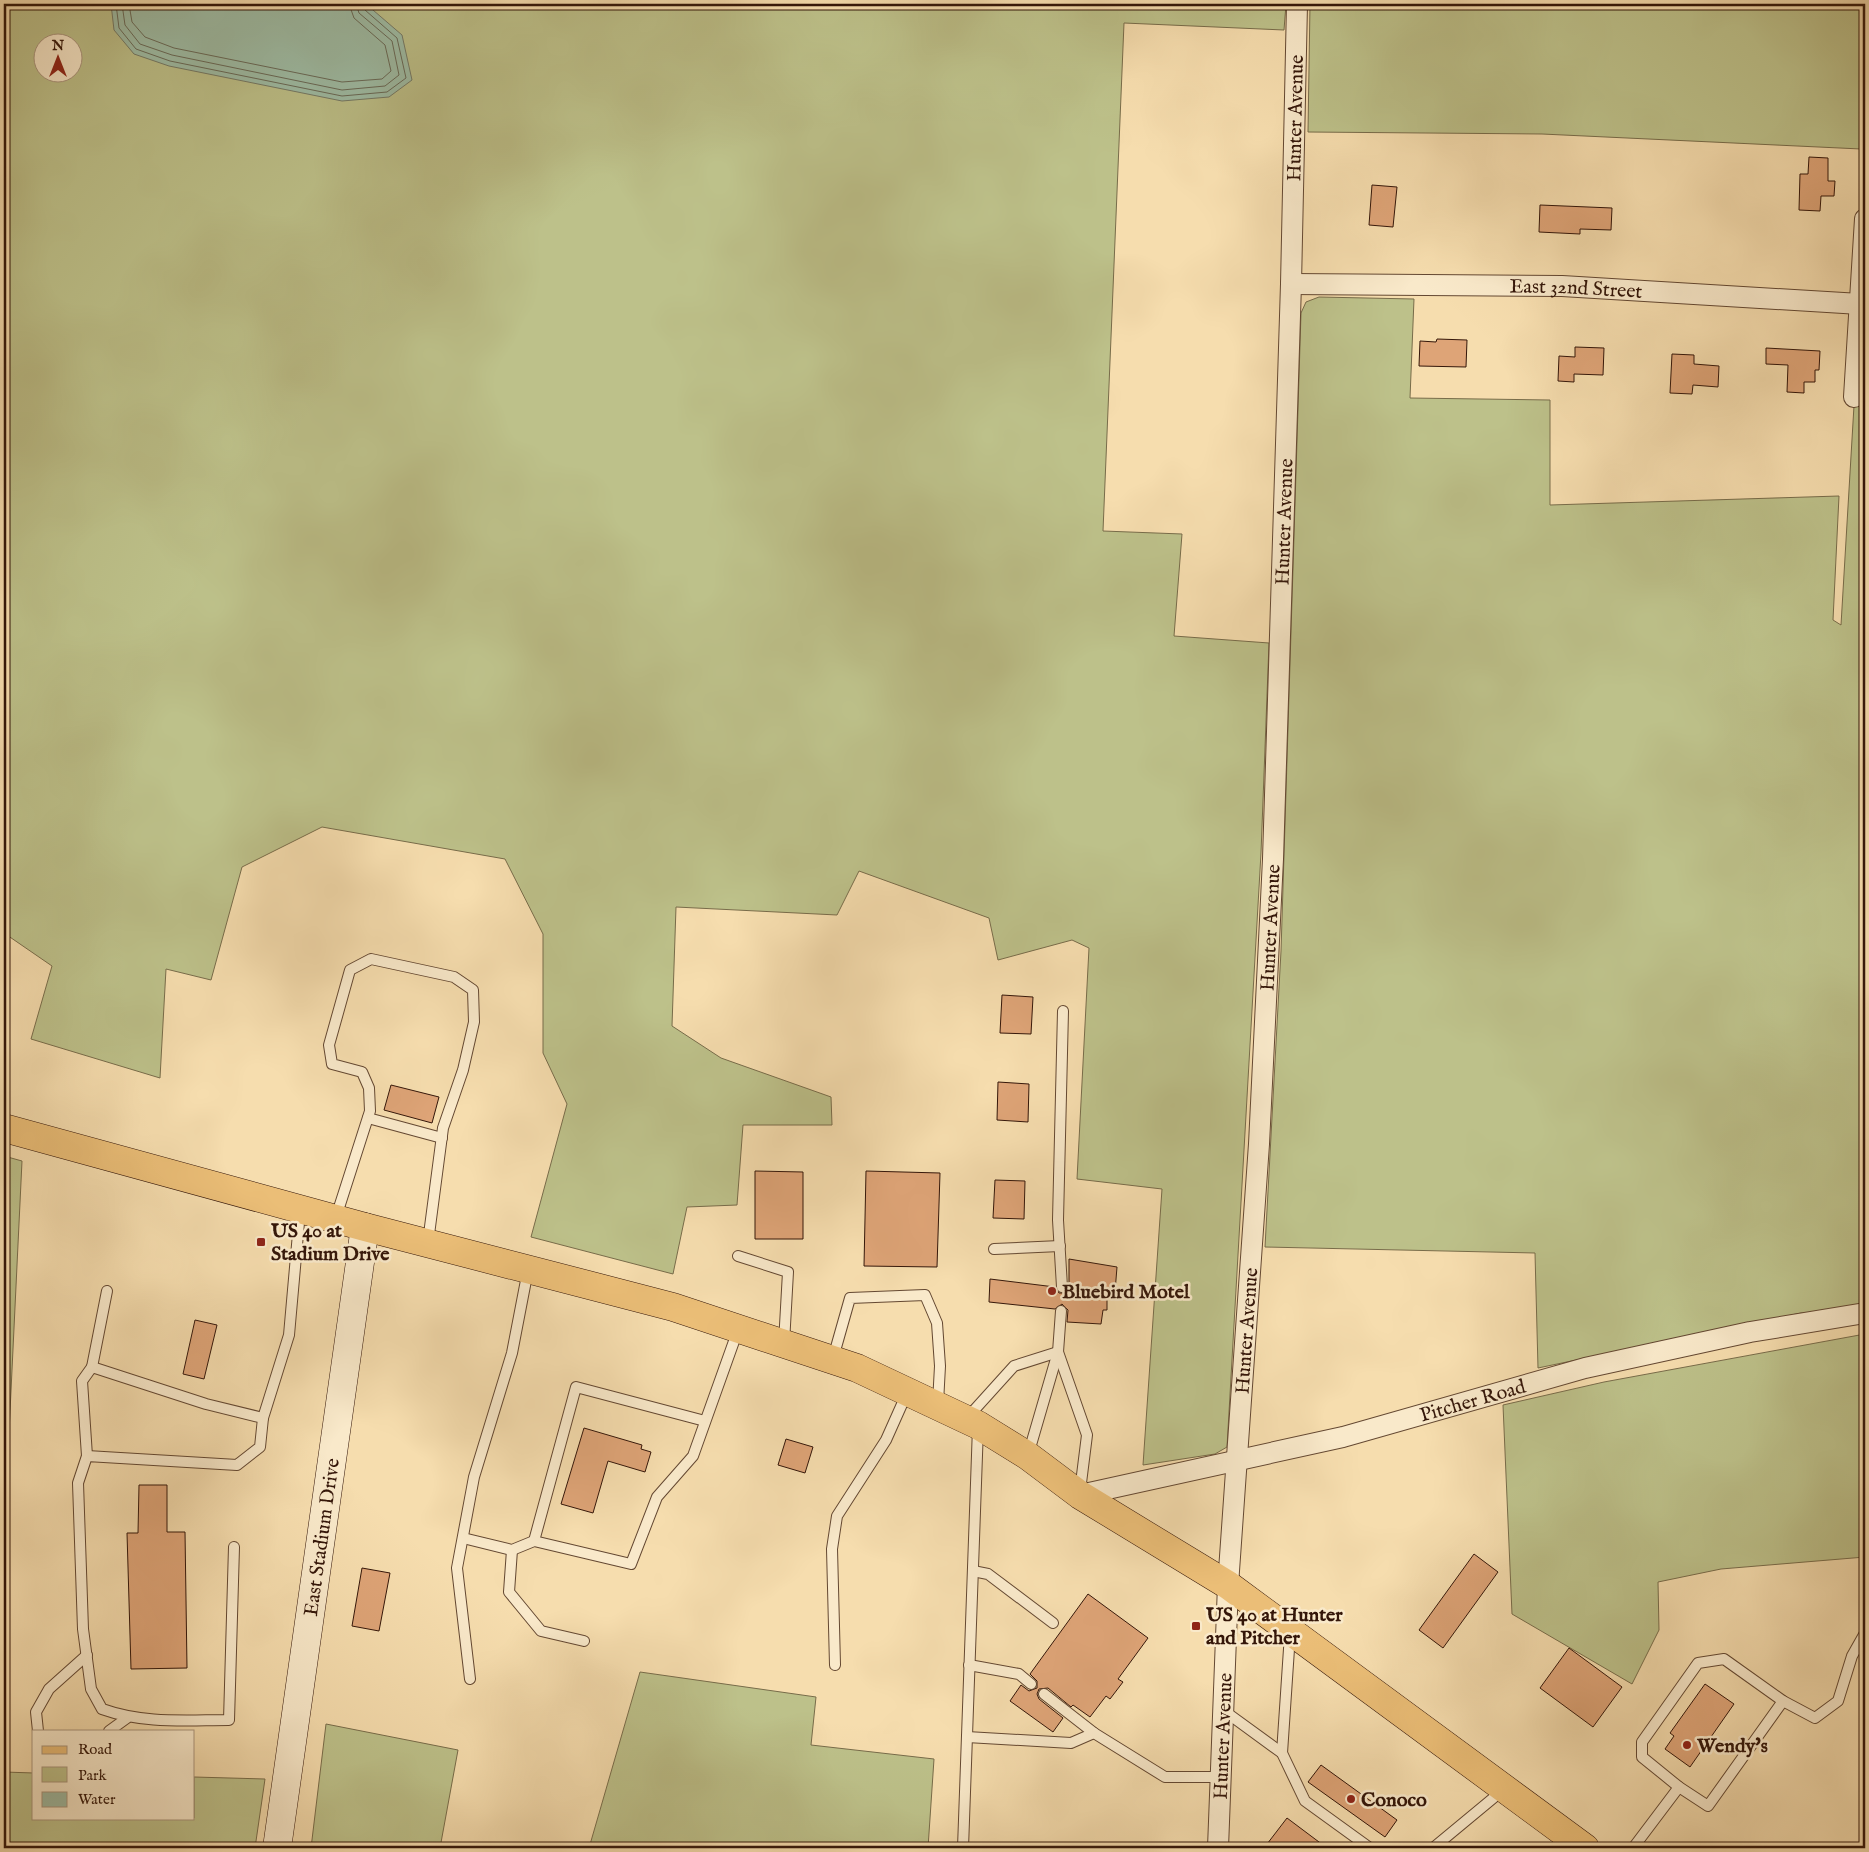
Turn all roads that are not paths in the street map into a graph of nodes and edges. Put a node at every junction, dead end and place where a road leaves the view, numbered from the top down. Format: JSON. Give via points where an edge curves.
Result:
{"nodes":[{"id":1,"x":1296,"y":4,"type":"edge"},
{"id":2,"x":1865,"y":219,"type":"edge"},
{"id":3,"x":1291,"y":284,"type":"junction"},
{"id":4,"x":1860,"y":304,"type":"junction"},
{"id":5,"x":1854,"y":397,"type":"dead end"},
{"id":6,"x":1063,"y":1011,"type":"dead end"},
{"id":7,"x":368,"y":1118,"type":"junction"},
{"id":8,"x":4,"y":1128,"type":"edge"},
{"id":9,"x":442,"y":1138,"type":"junction"},
{"id":10,"x":300,"y":1210,"type":"junction"},
{"id":11,"x":335,"y":1219,"type":"junction"},
{"id":12,"x":365,"y":1227,"type":"junction"},
{"id":13,"x":427,"y":1244,"type":"junction"},
{"id":14,"x":1060,"y":1246,"type":"junction"},
{"id":15,"x":994,"y":1249,"type":"dead end"},
{"id":16,"x":738,"y":1256,"type":"dead end"},
{"id":17,"x":528,"y":1269,"type":"junction"},
{"id":18,"x":1062,"y":1287,"type":"dead end"},
{"id":19,"x":107,"y":1291,"type":"dead end"},
{"id":20,"x":1061,"y":1311,"type":"dead end"},
{"id":21,"x":1865,"y":1313,"type":"edge"},
{"id":22,"x":739,"y":1329,"type":"junction"},
{"id":23,"x":784,"y":1344,"type":"junction"},
{"id":24,"x":1058,"y":1352,"type":"junction"},
{"id":25,"x":833,"y":1360,"type":"junction"},
{"id":26,"x":92,"y":1367,"type":"junction"},
{"id":27,"x":908,"y":1392,"type":"junction"},
{"id":28,"x":938,"y":1406,"type":"junction"},
{"id":29,"x":263,"y":1418,"type":"junction"},
{"id":30,"x":705,"y":1421,"type":"junction"},
{"id":31,"x":972,"y":1422,"type":"junction"},
{"id":32,"x":87,"y":1456,"type":"junction"},
{"id":33,"x":1028,"y":1456,"type":"junction"},
{"id":34,"x":1238,"y":1459,"type":"junction"},
{"id":35,"x":1080,"y":1495,"type":"junction"},
{"id":36,"x":463,"y":1538,"type":"junction"},
{"id":37,"x":534,"y":1541,"type":"junction"},
{"id":38,"x":234,"y":1547,"type":"dead end"},
{"id":39,"x":512,"y":1550,"type":"junction"},
{"id":40,"x":973,"y":1571,"type":"junction"},
{"id":41,"x":1228,"y":1585,"type":"junction"},
{"id":42,"x":1053,"y":1622,"type":"dead end"},
{"id":43,"x":1290,"y":1631,"type":"junction"},
{"id":44,"x":1865,"y":1633,"type":"edge"},
{"id":45,"x":584,"y":1641,"type":"dead end"},
{"id":46,"x":87,"y":1655,"type":"junction"},
{"id":47,"x":835,"y":1666,"type":"dead end"},
{"id":48,"x":970,"y":1666,"type":"junction"},
{"id":49,"x":470,"y":1679,"type":"dead end"},
{"id":50,"x":1031,"y":1684,"type":"dead end"},
{"id":51,"x":1044,"y":1694,"type":"dead end"},
{"id":52,"x":1783,"y":1701,"type":"junction"},
{"id":53,"x":1223,"y":1710,"type":"junction"},
{"id":54,"x":127,"y":1718,"type":"junction"},
{"id":55,"x":38,"y":1730,"type":"edge"},
{"id":56,"x":110,"y":1730,"type":"edge"},
{"id":57,"x":1094,"y":1733,"type":"junction"},
{"id":58,"x":967,"y":1737,"type":"junction"},
{"id":59,"x":1282,"y":1753,"type":"junction"},
{"id":60,"x":1220,"y":1777,"type":"junction"},
{"id":61,"x":1679,"y":1787,"type":"junction"},
{"id":62,"x":1505,"y":1789,"type":"junction"},
{"id":63,"x":277,"y":1848,"type":"edge"},
{"id":64,"x":963,"y":1848,"type":"edge"},
{"id":65,"x":1218,"y":1848,"type":"edge"},
{"id":66,"x":1370,"y":1848,"type":"edge"},
{"id":67,"x":1433,"y":1848,"type":"edge"},
{"id":68,"x":1585,"y":1848,"type":"edge"},
{"id":69,"x":1633,"y":1848,"type":"edge"}],
"edges":[{"from":1,"to":3,"type":"street","name":"Hunter Avenue"},
{"from":2,"to":4,"type":"street"},
{"from":3,"to":4,"type":"street","name":"East 32nd Street","via":[[1562,286]]},
{"from":3,"to":34,"type":"street","name":"Hunter Avenue","via":[[1273,869]]},
{"from":4,"to":5,"type":"street"},
{"from":6,"to":14,"type":"lane"},
{"from":7,"to":9,"type":"lane"},
{"from":7,"to":9,"type":"lane","via":[[369,1088],[362,1072],[332,1064],[329,1045],[350,970],[371,959],[454,977],[473,990],[474,1022]]},
{"from":7,"to":11,"type":"lane"},
{"from":8,"to":10,"type":"main road"},
{"from":9,"to":13,"type":"lane"},
{"from":10,"to":11,"type":"main road"},
{"from":10,"to":29,"type":"lane","via":[[290,1335]]},
{"from":11,"to":12,"type":"main road"},
{"from":12,"to":13,"type":"main road"},
{"from":12,"to":63,"type":"main road","name":"East Stadium Drive"},
{"from":13,"to":17,"type":"main road"},
{"from":14,"to":15,"type":"lane"},
{"from":14,"to":18,"type":"lane"},
{"from":16,"to":23,"type":"lane","via":[[788,1272]]},
{"from":17,"to":22,"type":"main road","via":[[673,1307]]},
{"from":17,"to":36,"type":"lane","via":[[512,1353],[474,1478]]},
{"from":19,"to":26,"type":"lane"},
{"from":20,"to":24,"type":"lane"},
{"from":21,"to":34,"type":"street","name":"Pitcher Road","via":[[1750,1332],[1585,1368],[1343,1437]]},
{"from":22,"to":23,"type":"main road"},
{"from":22,"to":30,"type":"lane"},
{"from":23,"to":25,"type":"main road"},
{"from":24,"to":31,"type":"lane","via":[[1014,1366]]},
{"from":24,"to":33,"type":"lane"},
{"from":24,"to":35,"type":"lane","via":[[1087,1435]]},
{"from":25,"to":27,"type":"main road"},
{"from":25,"to":28,"type":"lane","via":[[850,1298],[925,1295],[937,1323]]},
{"from":26,"to":29,"type":"lane","via":[[206,1404]]},
{"from":26,"to":32,"type":"lane","via":[[82,1382]]},
{"from":27,"to":28,"type":"main road"},
{"from":27,"to":47,"type":"lane","via":[[886,1440],[837,1516],[832,1549]]},
{"from":28,"to":31,"type":"main road"},
{"from":29,"to":32,"type":"lane","via":[[260,1447],[237,1465]]},
{"from":30,"to":37,"type":"lane","via":[[692,1456],[658,1497],[631,1564]]},
{"from":30,"to":37,"type":"lane","via":[[576,1388]]},
{"from":31,"to":33,"type":"main road"},
{"from":31,"to":40,"type":"lane"},
{"from":32,"to":46,"type":"lane","via":[[78,1483]]},
{"from":33,"to":35,"type":"main road"},
{"from":34,"to":35,"type":"street","name":"Pitcher Road"},
{"from":34,"to":41,"type":"street","name":"Hunter Avenue"},
{"from":35,"to":41,"type":"main road"},
{"from":36,"to":39,"type":"lane"},
{"from":36,"to":49,"type":"lane","via":[[458,1568]]},
{"from":37,"to":39,"type":"lane"},
{"from":38,"to":54,"type":"lane","via":[[229,1720]]},
{"from":39,"to":45,"type":"lane","via":[[508,1592],[541,1631]]},
{"from":40,"to":42,"type":"lane","via":[[988,1574]]},
{"from":40,"to":48,"type":"lane"},
{"from":41,"to":43,"type":"main road"},
{"from":41,"to":53,"type":"street","name":"Hunter Avenue"},
{"from":43,"to":59,"type":"lane"},
{"from":43,"to":62,"type":"main road"},
{"from":44,"to":52,"type":"lane","via":[[1852,1656],[1838,1701],[1815,1718]]},
{"from":46,"to":54,"type":"lane","via":[[91,1689],[102,1710]]},
{"from":46,"to":55,"type":"lane","via":[[49,1689],[36,1712]]},
{"from":48,"to":50,"type":"lane","via":[[1019,1674]]},
{"from":48,"to":58,"type":"lane"},
{"from":51,"to":57,"type":"lane"},
{"from":52,"to":61,"type":"lane","via":[[1708,1806]]},
{"from":52,"to":61,"type":"lane","via":[[1724,1659],[1698,1663],[1642,1742],[1642,1758]]},
{"from":53,"to":59,"type":"lane"},
{"from":53,"to":60,"type":"street","name":"Hunter Avenue"},
{"from":54,"to":56,"type":"lane"},
{"from":57,"to":58,"type":"lane","via":[[1071,1743]]},
{"from":57,"to":60,"type":"lane","via":[[1165,1777]]},
{"from":58,"to":64,"type":"lane"},
{"from":59,"to":66,"type":"lane","via":[[1305,1801]]},
{"from":60,"to":65,"type":"street","name":"Hunter Avenue"},
{"from":61,"to":69,"type":"lane"},
{"from":62,"to":67,"type":"lane"},
{"from":62,"to":68,"type":"main road"}]}
